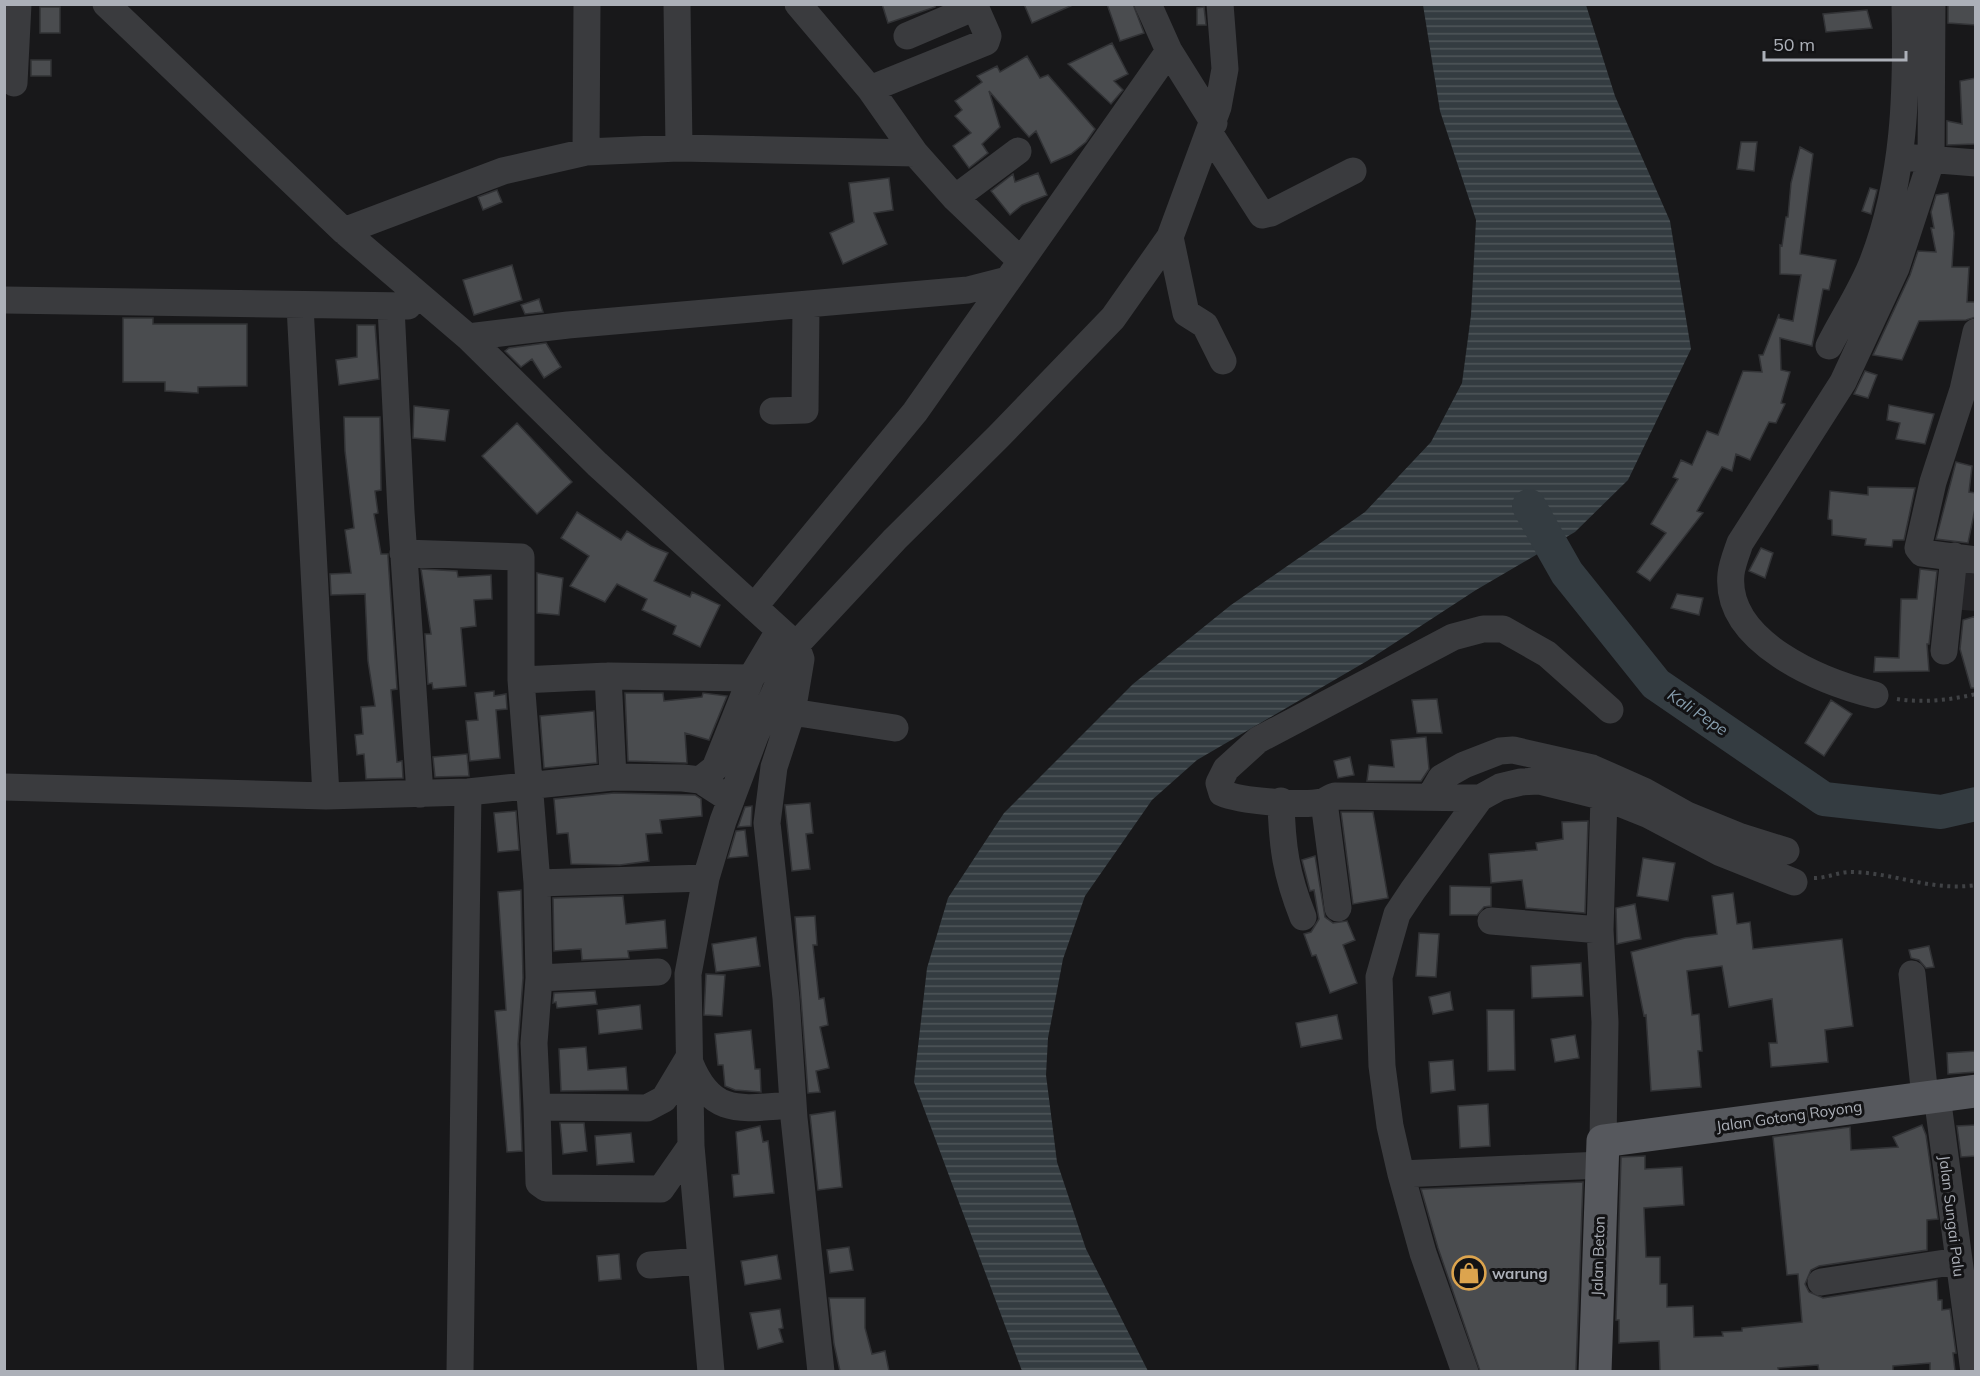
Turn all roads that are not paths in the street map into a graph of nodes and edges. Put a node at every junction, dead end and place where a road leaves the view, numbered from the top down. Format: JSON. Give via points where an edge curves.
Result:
{"nodes":[{"id":1,"x":18,"y":4,"type":"edge"},
{"id":2,"x":106,"y":4,"type":"edge"},
{"id":3,"x":587,"y":4,"type":"edge"},
{"id":4,"x":677,"y":4,"type":"edge"},
{"id":5,"x":798,"y":4,"type":"edge"},
{"id":6,"x":1148,"y":4,"type":"edge"},
{"id":7,"x":1220,"y":4,"type":"edge"},
{"id":8,"x":1905,"y":4,"type":"edge"},
{"id":9,"x":1932,"y":4,"type":"edge"},
{"id":10,"x":974,"y":6,"type":"edge"},
{"id":11,"x":907,"y":36,"type":"dead end"},
{"id":12,"x":1169,"y":51,"type":"junction"},
{"id":13,"x":14,"y":83,"type":"dead end"},
{"id":14,"x":870,"y":89,"type":"junction"},
{"id":15,"x":1212,"y":128,"type":"junction"},
{"id":16,"x":679,"y":148,"type":"junction"},
{"id":17,"x":1018,"y":151,"type":"dead end"},
{"id":18,"x":586,"y":152,"type":"junction"},
{"id":19,"x":915,"y":153,"type":"junction"},
{"id":20,"x":1901,"y":156,"type":"junction"},
{"id":21,"x":1931,"y":161,"type":"junction"},
{"id":22,"x":1976,"y":163,"type":"edge"},
{"id":23,"x":1353,"y":171,"type":"dead end"},
{"id":24,"x":955,"y":198,"type":"junction"},
{"id":25,"x":344,"y":231,"type":"junction"},
{"id":26,"x":1170,"y":237,"type":"junction"},
{"id":27,"x":1014,"y":271,"type":"junction"},
{"id":28,"x":4,"y":300,"type":"edge"},
{"id":29,"x":806,"y":304,"type":"junction"},
{"id":30,"x":431,"y":305,"type":"junction"},
{"id":31,"x":300,"y":306,"type":"junction"},
{"id":32,"x":391,"y":307,"type":"junction"},
{"id":33,"x":1976,"y":332,"type":"edge"},
{"id":34,"x":468,"y":337,"type":"junction"},
{"id":35,"x":1828,"y":346,"type":"dead end"},
{"id":36,"x":1223,"y":361,"type":"dead end"},
{"id":37,"x":1969,"y":391,"type":"edge"},
{"id":38,"x":773,"y":411,"type":"dead end"},
{"id":39,"x":403,"y":553,"type":"junction"},
{"id":40,"x":1965,"y":558,"type":"edge"},
{"id":41,"x":754,"y":607,"type":"junction"},
{"id":42,"x":787,"y":638,"type":"junction"},
{"id":43,"x":1944,"y":651,"type":"dead end"},
{"id":44,"x":608,"y":676,"type":"junction"},
{"id":45,"x":751,"y":678,"type":"junction"},
{"id":46,"x":521,"y":680,"type":"junction"},
{"id":47,"x":1875,"y":696,"type":"road end"},
{"id":48,"x":1610,"y":710,"type":"dead end"},
{"id":49,"x":792,"y":712,"type":"junction"},
{"id":50,"x":896,"y":728,"type":"dead end"},
{"id":51,"x":613,"y":777,"type":"junction"},
{"id":52,"x":700,"y":780,"type":"junction"},
{"id":53,"x":4,"y":787,"type":"edge"},
{"id":54,"x":531,"y":787,"type":"junction"},
{"id":55,"x":468,"y":792,"type":"junction"},
{"id":56,"x":420,"y":794,"type":"junction"},
{"id":57,"x":326,"y":796,"type":"junction"},
{"id":58,"x":1430,"y":797,"type":"junction"},
{"id":59,"x":1604,"y":797,"type":"junction"},
{"id":60,"x":1480,"y":798,"type":"junction"},
{"id":61,"x":731,"y":800,"type":"junction"},
{"id":62,"x":1281,"y":801,"type":"junction"},
{"id":63,"x":1324,"y":802,"type":"junction"},
{"id":64,"x":1786,"y":851,"type":"dead end"},
{"id":65,"x":706,"y":878,"type":"junction"},
{"id":66,"x":1794,"y":882,"type":"road end"},
{"id":67,"x":537,"y":883,"type":"junction"},
{"id":68,"x":1338,"y":908,"type":"dead end"},
{"id":69,"x":1303,"y":917,"type":"dead end"},
{"id":70,"x":1491,"y":921,"type":"dead end"},
{"id":71,"x":1600,"y":930,"type":"junction"},
{"id":72,"x":658,"y":972,"type":"dead end"},
{"id":73,"x":1912,"y":974,"type":"dead end"},
{"id":74,"x":539,"y":978,"type":"junction"},
{"id":75,"x":688,"y":1059,"type":"junction"},
{"id":76,"x":1976,"y":1091,"type":"edge"},
{"id":77,"x":1931,"y":1097,"type":"junction"},
{"id":78,"x":793,"y":1105,"type":"junction"},
{"id":79,"x":537,"y":1107,"type":"junction"},
{"id":80,"x":691,"y":1146,"type":"junction"},
{"id":81,"x":1602,"y":1153,"type":"junction"},
{"id":82,"x":1401,"y":1174,"type":"junction"},
{"id":83,"x":701,"y":1261,"type":"junction"},
{"id":84,"x":1958,"y":1261,"type":"junction"},
{"id":85,"x":650,"y":1265,"type":"dead end"},
{"id":86,"x":1821,"y":1282,"type":"dead end"},
{"id":87,"x":460,"y":1371,"type":"edge"},
{"id":88,"x":711,"y":1371,"type":"edge"},
{"id":89,"x":821,"y":1371,"type":"edge"},
{"id":90,"x":1465,"y":1371,"type":"edge"},
{"id":91,"x":1595,"y":1371,"type":"edge"},
{"id":92,"x":1974,"y":1371,"type":"edge"}],
"edges":[{"from":1,"to":13,"type":"street"},
{"from":2,"to":25,"type":"street"},
{"from":3,"to":18,"type":"street"},
{"from":4,"to":16,"type":"street"},
{"from":5,"to":14,"type":"street"},
{"from":6,"to":12,"type":"street"},
{"from":7,"to":15,"type":"street","via":[[1225,69]]},
{"from":8,"to":20,"type":"street","via":[[1907,78]]},
{"from":9,"to":21,"type":"street"},
{"from":10,"to":11,"type":"street"},
{"from":10,"to":14,"type":"street","via":[[988,36],[986,42]]},
{"from":12,"to":15,"type":"street"},
{"from":12,"to":27,"type":"street"},
{"from":14,"to":19,"type":"street"},
{"from":15,"to":23,"type":"street","via":[[1262,215]]},
{"from":15,"to":26,"type":"street"},
{"from":16,"to":18,"type":"street"},
{"from":16,"to":19,"type":"street"},
{"from":17,"to":24,"type":"street"},
{"from":18,"to":25,"type":"street","via":[[503,171]]},
{"from":19,"to":24,"type":"street"},
{"from":20,"to":21,"type":"street"},
{"from":20,"to":35,"type":"street","via":[[1872,263]]},
{"from":21,"to":22,"type":"street"},
{"from":21,"to":47,"type":"street","via":[[1896,268],[1857,356],[1740,543],[1731,574],[1734,602],[1757,636],[1817,677]]},
{"from":24,"to":27,"type":"street"},
{"from":25,"to":30,"type":"street"},
{"from":26,"to":36,"type":"street","via":[[1186,313],[1205,325]]},
{"from":26,"to":42,"type":"street","via":[[1113,318],[895,539]]},
{"from":27,"to":29,"type":"street","via":[[968,290]]},
{"from":27,"to":41,"type":"street","via":[[915,412]]},
{"from":28,"to":31,"type":"street","via":[[115,299]]},
{"from":29,"to":34,"type":"street"},
{"from":29,"to":38,"type":"street","via":[[805,410]]},
{"from":30,"to":32,"type":"street"},
{"from":30,"to":34,"type":"street"},
{"from":31,"to":32,"type":"street"},
{"from":31,"to":57,"type":"street"},
{"from":32,"to":39,"type":"street"},
{"from":33,"to":37,"type":"street"},
{"from":34,"to":41,"type":"street","via":[[597,464]]},
{"from":37,"to":40,"type":"street","via":[[1933,483],[1918,548],[1922,553]]},
{"from":39,"to":46,"type":"street","via":[[521,557]]},
{"from":39,"to":56,"type":"street"},
{"from":40,"to":43,"type":"street"},
{"from":41,"to":42,"type":"street"},
{"from":42,"to":45,"type":"street"},
{"from":42,"to":49,"type":"street","via":[[801,659]]},
{"from":42,"to":61,"type":"street"},
{"from":44,"to":45,"type":"street"},
{"from":44,"to":46,"type":"street"},
{"from":44,"to":51,"type":"street"},
{"from":45,"to":52,"type":"street","via":[[715,768]]},
{"from":46,"to":54,"type":"street"},
{"from":48,"to":62,"type":"street","via":[[1547,654],[1503,629],[1483,629],[1453,637],[1258,740],[1226,769],[1219,783],[1222,793],[1233,798]]},
{"from":49,"to":50,"type":"street"},
{"from":49,"to":78,"type":"street","via":[[774,767],[767,823]]},
{"from":51,"to":52,"type":"street"},
{"from":51,"to":54,"type":"street"},
{"from":52,"to":61,"type":"street"},
{"from":53,"to":57,"type":"street"},
{"from":54,"to":55,"type":"street"},
{"from":54,"to":67,"type":"street"},
{"from":55,"to":56,"type":"street"},
{"from":55,"to":87,"type":"street"},
{"from":56,"to":57,"type":"street"},
{"from":58,"to":60,"type":"street"},
{"from":58,"to":63,"type":"street","via":[[1335,796]]},
{"from":58,"to":64,"type":"street","via":[[1441,778],[1464,765],[1513,750],[1592,768],[1687,815]]},
{"from":59,"to":60,"type":"street","via":[[1539,781],[1500,787]]},
{"from":59,"to":66,"type":"street","via":[[1649,815],[1721,853]]},
{"from":59,"to":71,"type":"street"},
{"from":60,"to":82,"type":"street","via":[[1397,914],[1379,977],[1382,1066]]},
{"from":61,"to":65,"type":"street"},
{"from":62,"to":63,"type":"street"},
{"from":62,"to":69,"type":"street","via":[[1282,847]]},
{"from":63,"to":68,"type":"street"},
{"from":65,"to":67,"type":"street"},
{"from":65,"to":75,"type":"street","via":[[688,974]]},
{"from":67,"to":74,"type":"street"},
{"from":70,"to":71,"type":"street"},
{"from":71,"to":81,"type":"street","via":[[1605,1022]]},
{"from":72,"to":74,"type":"street"},
{"from":73,"to":77,"type":"street","name":"Jalan Sungai Palu"},
{"from":74,"to":79,"type":"street","via":[[534,1043]]},
{"from":75,"to":78,"type":"street","via":[[706,1093],[721,1104],[735,1109]]},
{"from":75,"to":79,"type":"street","via":[[657,1105]]},
{"from":75,"to":80,"type":"street"},
{"from":76,"to":77,"type":"main road","name":"Jalan Gotong Royong"},
{"from":77,"to":81,"type":"main road","name":"Jalan Gotong Royong"},
{"from":77,"to":84,"type":"street","name":"Jalan Sungai Palu"},
{"from":78,"to":89,"type":"street"},
{"from":79,"to":80,"type":"street","via":[[539,1183],[546,1188],[661,1189]]},
{"from":80,"to":83,"type":"street"},
{"from":81,"to":82,"type":"street"},
{"from":81,"to":91,"type":"main road","name":"Jalan Beton"},
{"from":82,"to":90,"type":"street","via":[[1423,1253]]},
{"from":83,"to":85,"type":"street"},
{"from":83,"to":88,"type":"street"},
{"from":84,"to":86,"type":"street"},
{"from":84,"to":92,"type":"street","name":"Jalan Sungai Palu"}]}
